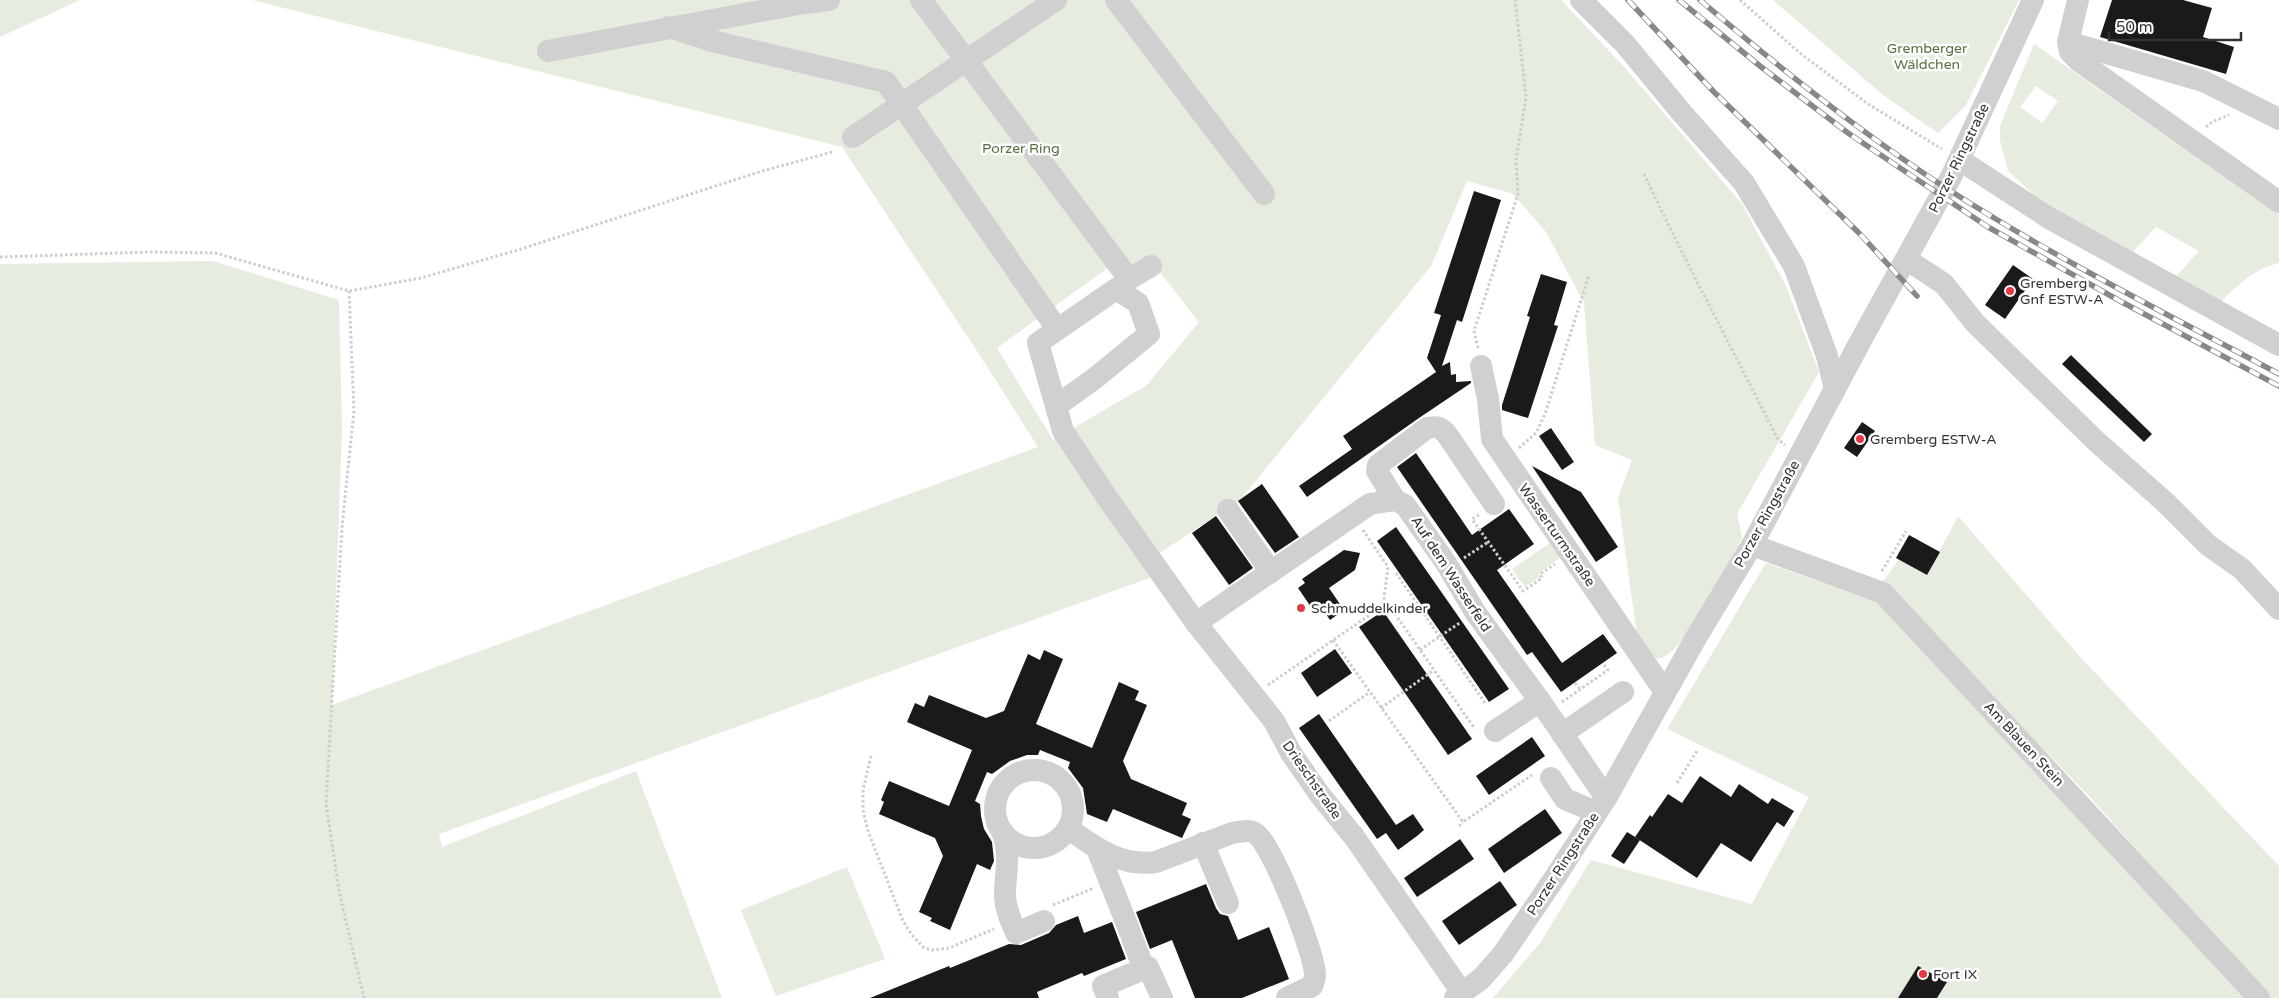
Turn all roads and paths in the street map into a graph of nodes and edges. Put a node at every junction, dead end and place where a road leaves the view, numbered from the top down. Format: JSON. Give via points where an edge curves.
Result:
{"nodes":[{"id":1,"x":829,"y":0,"type":"edge"},
{"id":2,"x":921,"y":0,"type":"edge"},
{"id":3,"x":1056,"y":0,"type":"edge"},
{"id":4,"x":1116,"y":0,"type":"edge"},
{"id":5,"x":1515,"y":0,"type":"edge"},
{"id":6,"x":1581,"y":0,"type":"edge"},
{"id":7,"x":1740,"y":0,"type":"edge"},
{"id":8,"x":2033,"y":0,"type":"edge"},
{"id":9,"x":2078,"y":0,"type":"edge"},
{"id":10,"x":669,"y":27,"type":"junction"},
{"id":11,"x":2068,"y":42,"type":"junction"},
{"id":12,"x":548,"y":51,"type":"dead end"},
{"id":13,"x":966,"y":62,"type":"junction"},
{"id":14,"x":901,"y":104,"type":"junction"},
{"id":15,"x":2270,"y":114,"type":"edge"},
{"id":16,"x":853,"y":137,"type":"dead end"},
{"id":17,"x":2191,"y":140,"type":"junction"},
{"id":18,"x":832,"y":152,"type":"dead end"},
{"id":19,"x":1960,"y":160,"type":"junction"},
{"id":20,"x":1644,"y":174,"type":"dead end"},
{"id":21,"x":1264,"y":194,"type":"dead end"},
{"id":22,"x":2279,"y":202,"type":"edge"},
{"id":23,"x":0,"y":257,"type":"edge"},
{"id":24,"x":1906,"y":259,"type":"junction"},
{"id":25,"x":1152,"y":266,"type":"dead end"},
{"id":26,"x":1589,"y":275,"type":"dead end"},
{"id":27,"x":349,"y":291,"type":"junction"},
{"id":28,"x":1057,"y":330,"type":"junction"},
{"id":29,"x":2279,"y":345,"type":"edge"},
{"id":30,"x":1481,"y":366,"type":"joint"},
{"id":31,"x":1835,"y":389,"type":"junction"},
{"id":32,"x":1056,"y":406,"type":"junction"},
{"id":33,"x":1799,"y":457,"type":"junction"},
{"id":34,"x":1505,"y":460,"type":"junction"},
{"id":35,"x":1395,"y":500,"type":"junction"},
{"id":36,"x":1494,"y":504,"type":"joint"},
{"id":37,"x":1228,"y":510,"type":"dead end"},
{"id":38,"x":1353,"y":516,"type":"junction"},
{"id":39,"x":1906,"y":531,"type":"dead end"},
{"id":40,"x":1488,"y":542,"type":"junction"},
{"id":41,"x":1752,"y":546,"type":"junction"},
{"id":42,"x":1570,"y":554,"type":"junction"},
{"id":43,"x":1449,"y":568,"type":"junction"},
{"id":44,"x":1271,"y":572,"type":"junction"},
{"id":45,"x":1396,"y":573,"type":"dead end"},
{"id":46,"x":1873,"y":589,"type":"junction"},
{"id":47,"x":1387,"y":603,"type":"junction"},
{"id":48,"x":2279,"y":609,"type":"edge"},
{"id":49,"x":1475,"y":612,"type":"junction"},
{"id":50,"x":1196,"y":623,"type":"junction"},
{"id":51,"x":1440,"y":636,"type":"junction"},
{"id":52,"x":1334,"y":640,"type":"junction"},
{"id":53,"x":1420,"y":650,"type":"junction"},
{"id":54,"x":1603,"y":664,"type":"dead end"},
{"id":55,"x":1434,"y":670,"type":"junction"},
{"id":56,"x":1575,"y":683,"type":"dead end"},
{"id":57,"x":1580,"y":690,"type":"junction"},
{"id":58,"x":1370,"y":692,"type":"junction"},
{"id":59,"x":1623,"y":692,"type":"dead end"},
{"id":60,"x":1665,"y":692,"type":"junction"},
{"id":61,"x":1253,"y":695,"type":"junction"},
{"id":62,"x":1485,"y":704,"type":"dead end"},
{"id":63,"x":1544,"y":707,"type":"junction"},
{"id":64,"x":1381,"y":708,"type":"junction"},
{"id":65,"x":1329,"y":721,"type":"dead end"},
{"id":66,"x":1485,"y":730,"type":"joint"},
{"id":67,"x":1562,"y":734,"type":"junction"},
{"id":68,"x":1697,"y":751,"type":"dead end"},
{"id":69,"x":871,"y":756,"type":"dead end"},
{"id":70,"x":1542,"y":776,"type":"joint"},
{"id":71,"x":1678,"y":783,"type":"dead end"},
{"id":72,"x":1601,"y":805,"type":"junction"},
{"id":73,"x":1463,"y":822,"type":"junction"},
{"id":74,"x":1459,"y":826,"type":"dead end"},
{"id":75,"x":1069,"y":829,"type":"junction"},
{"id":76,"x":1003,"y":833,"type":"junction"},
{"id":77,"x":1203,"y":843,"type":"junction"},
{"id":78,"x":1045,"y":847,"type":"junction"},
{"id":79,"x":1097,"y":849,"type":"junction"},
{"id":80,"x":1008,"y":876,"type":"junction"},
{"id":81,"x":1109,"y":882,"type":"junction"},
{"id":82,"x":1228,"y":903,"type":"dead end"},
{"id":83,"x":1046,"y":914,"type":"joint"},
{"id":84,"x":1012,"y":922,"type":"junction"},
{"id":85,"x":1144,"y":969,"type":"junction"},
{"id":86,"x":1459,"y":996,"type":"edge"},
{"id":87,"x":364,"y":998,"type":"edge"},
{"id":88,"x":1108,"y":998,"type":"edge"},
{"id":89,"x":1162,"y":998,"type":"edge"},
{"id":90,"x":1287,"y":998,"type":"edge"},
{"id":91,"x":2259,"y":998,"type":"edge"}],
"edges":[{"from":1,"to":10,"type":"street"},
{"from":2,"to":13,"type":"street"},
{"from":3,"to":13,"type":"street"},
{"from":4,"to":21,"type":"street"},
{"from":5,"to":30,"type":"path","via":[[1526,97],[1516,160],[1518,194],[1474,331]]},
{"from":6,"to":31,"type":"street","via":[[1625,44],[1744,183],[1794,266],[1827,356]]},
{"from":7,"to":19,"type":"path","via":[[1801,54],[1868,104]]},
{"from":8,"to":19,"type":"street","name":"Porzer Ringstraße"},
{"from":9,"to":11,"type":"street"},
{"from":10,"to":12,"type":"street"},
{"from":10,"to":14,"type":"street","via":[[712,41],[886,82]]},
{"from":11,"to":15,"type":"street","via":[[2203,81]]},
{"from":11,"to":17,"type":"street","via":[[2070,52],[2079,61]]},
{"from":13,"to":14,"type":"street"},
{"from":13,"to":25,"type":"street","via":[[1130,279]]},
{"from":14,"to":16,"type":"street"},
{"from":14,"to":28,"type":"street"},
{"from":15,"to":17,"type":"path","via":[[2228,116],[2212,122]]},
{"from":17,"to":22,"type":"street"},
{"from":18,"to":27,"type":"path","via":[[421,278]]},
{"from":19,"to":24,"type":"street","name":"Porzer Ringstraße"},
{"from":19,"to":29,"type":"street","via":[[2049,218]]},
{"from":20,"to":33,"type":"path","via":[[1777,438]]},
{"from":23,"to":27,"type":"path","via":[[215,252]]},
{"from":24,"to":31,"type":"street","name":"Porzer Ringstraße"},
{"from":24,"to":48,"type":"street","via":[[1944,284],[1975,323],[2097,442],[2208,545],[2242,569]]},
{"from":26,"to":34,"type":"path","via":[[1545,414],[1536,433]]},
{"from":27,"to":87,"type":"path","via":[[354,411],[342,527],[326,803],[339,891]]},
{"from":28,"to":32,"type":"street","name":"Drieschstraße","via":[[1038,343]]},
{"from":28,"to":32,"type":"street","via":[[1116,289],[1138,303],[1149,334]]},
{"from":30,"to":34,"type":"street","name":"Wasserturmstraße","via":[[1492,439]]},
{"from":31,"to":33,"type":"street","name":"Porzer Ringstraße"},
{"from":32,"to":50,"type":"street","name":"Drieschstraße","via":[[1063,431]]},
{"from":33,"to":41,"type":"street","name":"Porzer Ringstraße"},
{"from":34,"to":42,"type":"street","name":"Wasserturmstraße"},
{"from":35,"to":36,"type":"street","name":"Auf dem Wasserfeld","via":[[1377,471],[1378,465],[1427,428],[1436,426],[1448,436]]},
{"from":35,"to":38,"type":"street","via":[[1370,504]]},
{"from":35,"to":43,"type":"street","name":"Auf dem Wasserfeld","via":[[1405,505]]},
{"from":36,"to":40,"type":"path","via":[[1472,519]]},
{"from":37,"to":44,"type":"street"},
{"from":38,"to":44,"type":"street"},
{"from":38,"to":47,"type":"path","via":[[1388,567],[1384,598]]},
{"from":39,"to":46,"type":"path"},
{"from":40,"to":42,"type":"path","via":[[1523,591],[1542,578],[1540,574]]},
{"from":40,"to":43,"type":"path"},
{"from":41,"to":46,"type":"street","name":"Am Blauen Stein"},
{"from":41,"to":60,"type":"street","name":"Porzer Ringstraße"},
{"from":42,"to":60,"type":"street","name":"Wasserturmstraße"},
{"from":43,"to":49,"type":"street","name":"Auf dem Wasserfeld"},
{"from":44,"to":50,"type":"street"},
{"from":45,"to":51,"type":"path"},
{"from":46,"to":91,"type":"street","name":"Am Blauen Stein","via":[[1883,593]]},
{"from":47,"to":52,"type":"path"},
{"from":47,"to":53,"type":"path"},
{"from":49,"to":51,"type":"path"},
{"from":49,"to":63,"type":"street","name":"Auf dem Wasserfeld"},
{"from":50,"to":61,"type":"street","name":"Drieschstraße"},
{"from":51,"to":53,"type":"path"},
{"from":51,"to":62,"type":"path"},
{"from":52,"to":58,"type":"path"},
{"from":52,"to":61,"type":"path"},
{"from":53,"to":55,"type":"path"},
{"from":54,"to":57,"type":"path","via":[[1608,670]]},
{"from":55,"to":64,"type":"path"},
{"from":55,"to":66,"type":"path"},
{"from":56,"to":57,"type":"path"},
{"from":57,"to":63,"type":"path"},
{"from":58,"to":64,"type":"path"},
{"from":58,"to":65,"type":"path"},
{"from":59,"to":67,"type":"street"},
{"from":60,"to":72,"type":"street","name":"Porzer Ringstraße"},
{"from":61,"to":86,"type":"street","name":"Drieschstraße","via":[[1274,721],[1320,795],[1355,838]]},
{"from":63,"to":66,"type":"street"},
{"from":63,"to":67,"type":"street","name":"Auf dem Wasserfeld"},
{"from":64,"to":73,"type":"path"},
{"from":67,"to":72,"type":"street","name":"Auf dem Wasserfeld"},
{"from":68,"to":71,"type":"path"},
{"from":69,"to":84,"type":"path","via":[[863,790],[868,831],[903,921],[923,947],[932,950],[949,948]]},
{"from":70,"to":72,"type":"street","via":[[1565,799]]},
{"from":70,"to":73,"type":"path"},
{"from":72,"to":86,"type":"street","name":"Porzer Ringstraße","via":[[1503,954],[1482,979]]},
{"from":73,"to":74,"type":"path"},
{"from":75,"to":76,"type":"street","via":[[1074,804],[1070,791],[1056,777],[1038,770],[1025,771],[1003,784],[995,809]]},
{"from":75,"to":78,"type":"street"},
{"from":75,"to":79,"type":"street"},
{"from":76,"to":78,"type":"street","via":[[1022,847]]},
{"from":76,"to":80,"type":"street"},
{"from":77,"to":79,"type":"street","via":[[1156,862],[1142,864],[1119,860]]},
{"from":77,"to":82,"type":"street"},
{"from":77,"to":90,"type":"street","via":[[1245,831],[1264,842],[1306,938],[1315,975],[1312,986]]},
{"from":78,"to":80,"type":"street","via":[[1016,864]]},
{"from":79,"to":81,"type":"street"},
{"from":80,"to":84,"type":"street","via":[[1006,907]]},
{"from":81,"to":83,"type":"path"},
{"from":81,"to":85,"type":"street"},
{"from":83,"to":84,"type":"street","via":[[1016,933]]},
{"from":85,"to":88,"type":"street","via":[[1103,986]]},
{"from":85,"to":89,"type":"street","via":[[1148,967]]}]}
